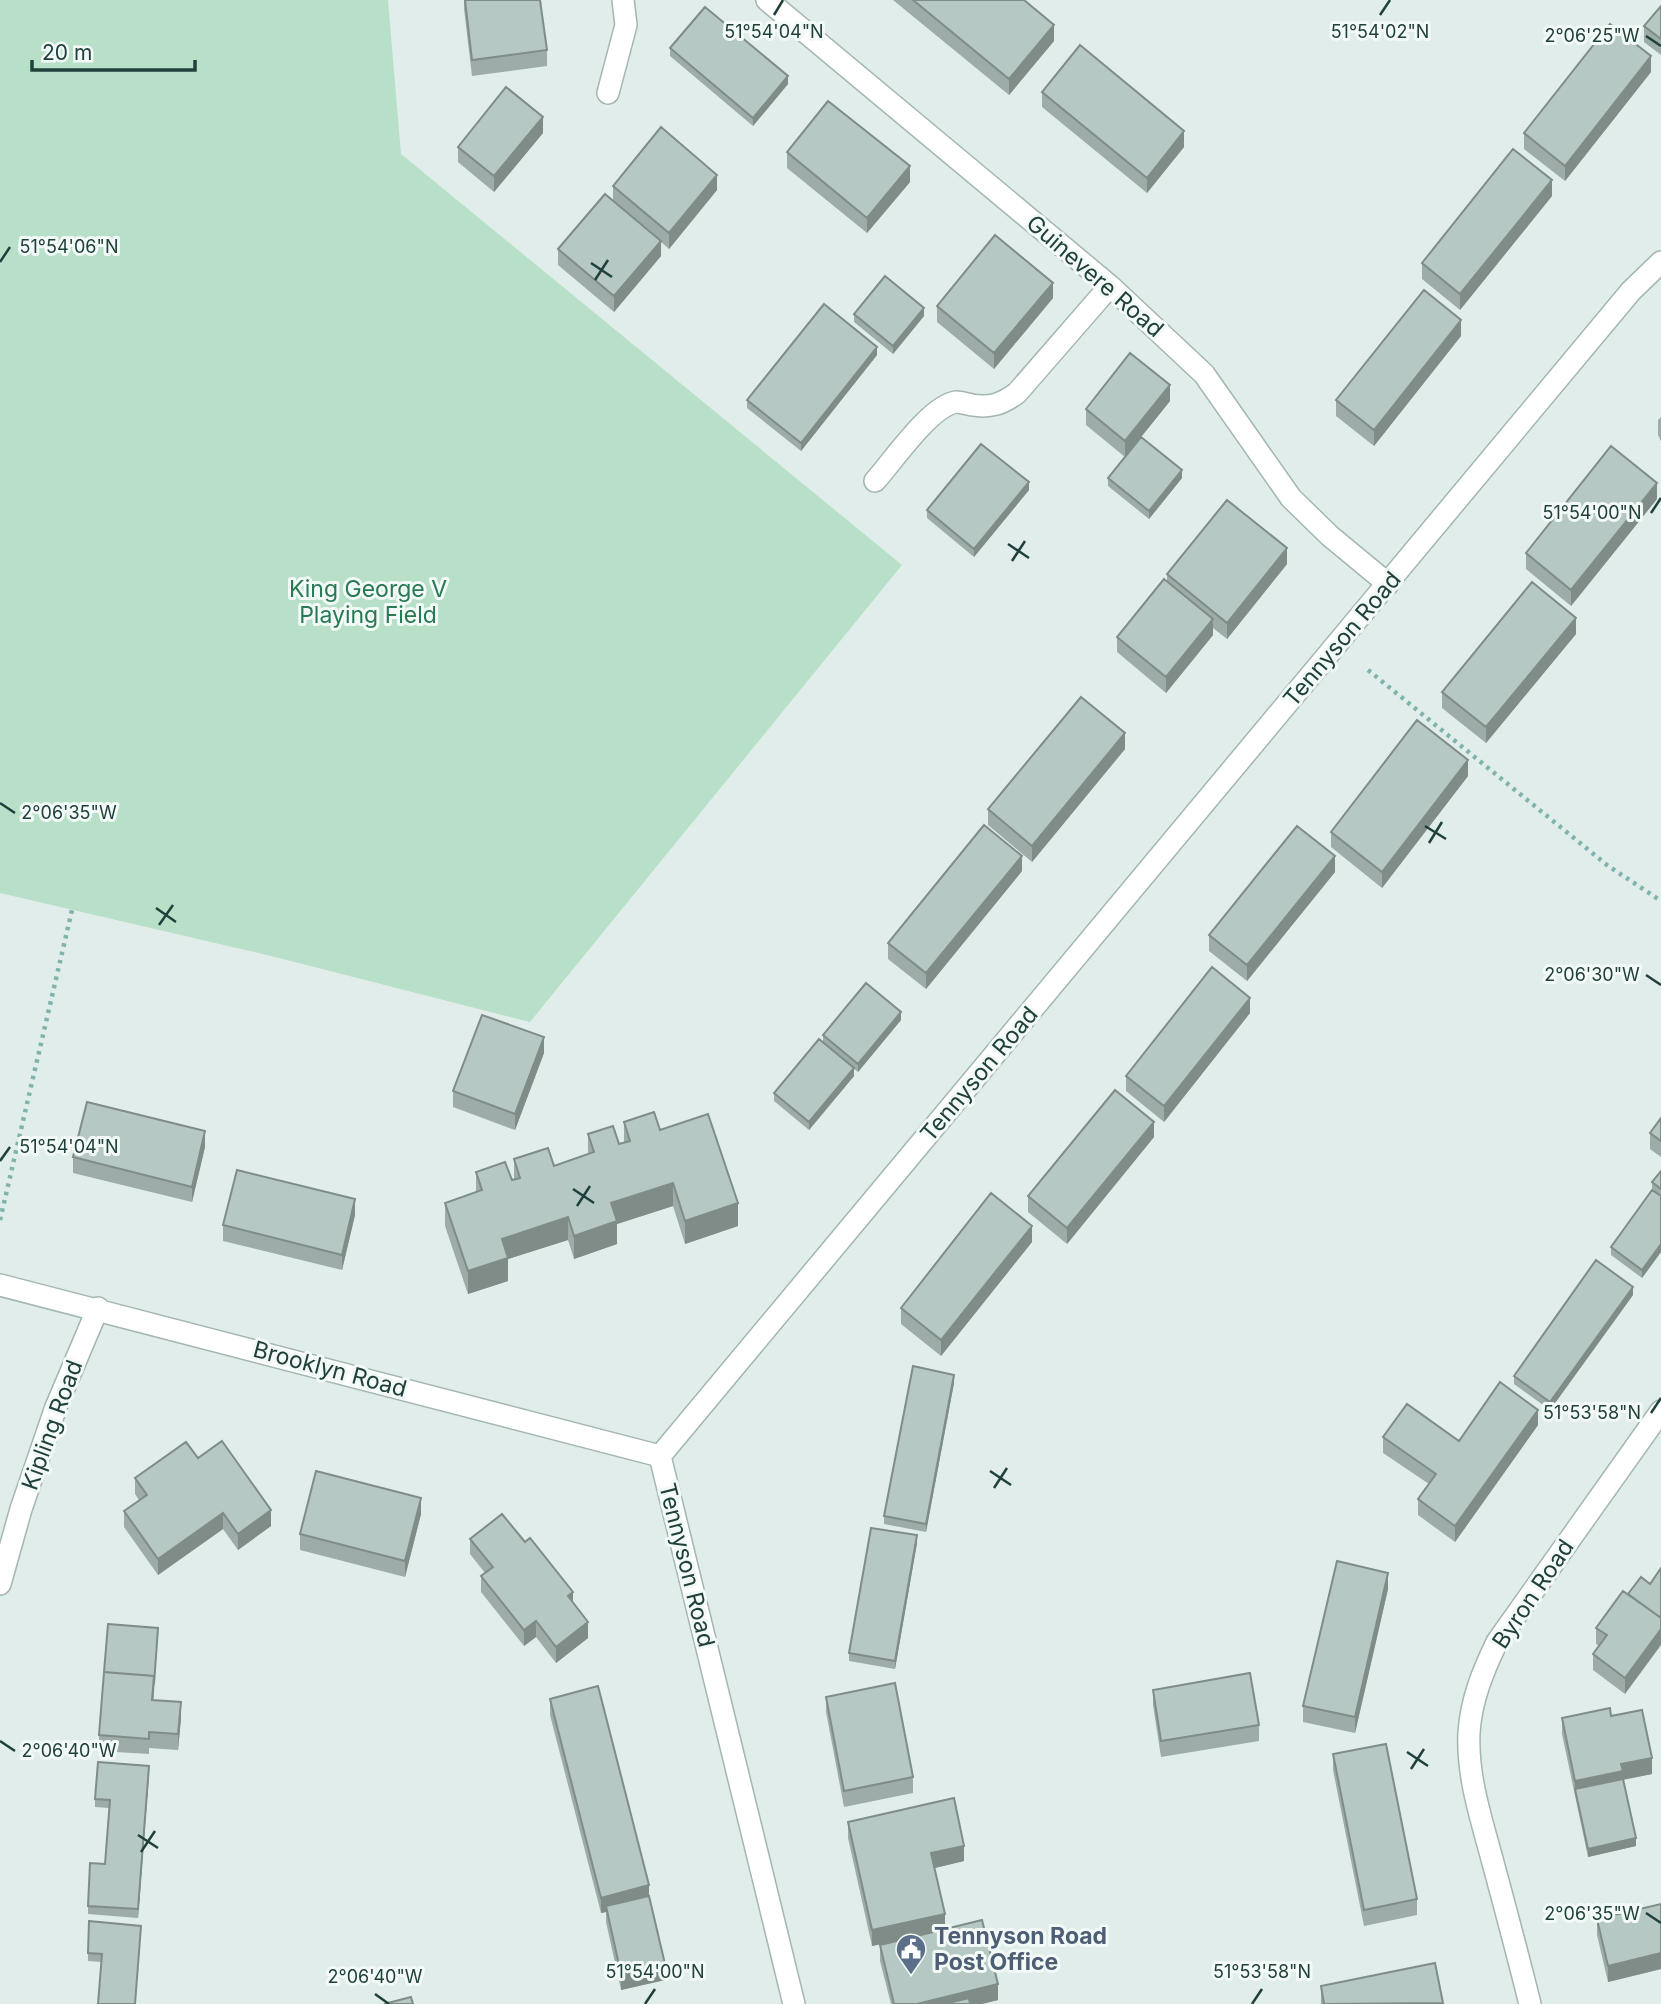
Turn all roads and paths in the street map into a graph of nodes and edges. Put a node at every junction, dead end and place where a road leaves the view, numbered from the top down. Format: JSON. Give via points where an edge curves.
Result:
{"nodes":[{"id":1,"x":623,"y":0,"type":"edge"},
{"id":2,"x":767,"y":0,"type":"edge"},
{"id":3,"x":608,"y":93,"type":"dead end"},
{"id":4,"x":1661,"y":262,"type":"edge"},
{"id":5,"x":1110,"y":286,"type":"junction"},
{"id":6,"x":875,"y":481,"type":"dead end"},
{"id":7,"x":1388,"y":584,"type":"junction"},
{"id":8,"x":1338,"y":645,"type":"junction"},
{"id":9,"x":1661,"y":901,"type":"edge"},
{"id":10,"x":72,"y":910,"type":"dead end"},
{"id":11,"x":0,"y":1220,"type":"edge"},
{"id":12,"x":0,"y":1285,"type":"edge"},
{"id":13,"x":97,"y":1308,"type":"junction"},
{"id":14,"x":1661,"y":1411,"type":"edge"},
{"id":15,"x":660,"y":1456,"type":"junction"},
{"id":16,"x":0,"y":1584,"type":"edge"},
{"id":17,"x":794,"y":2004,"type":"edge"},
{"id":18,"x":1530,"y":2004,"type":"edge"}],
"edges":[{"from":1,"to":3,"type":"street","via":[[626,25]]},
{"from":2,"to":5,"type":"street","name":"Guinevere Road"},
{"from":4,"to":7,"type":"street","name":"Tennyson Road","via":[[1622,301]]},
{"from":5,"to":6,"type":"street","via":[[1017,393],[1002,404],[984,407],[957,402],[943,407]]},
{"from":5,"to":7,"type":"street","name":"Guinevere Road","via":[[1204,374],[1291,498]]},
{"from":7,"to":8,"type":"street","name":"Tennyson Road"},
{"from":8,"to":9,"type":"path","via":[[1607,865]]},
{"from":8,"to":15,"type":"street","name":"Tennyson Road"},
{"from":10,"to":11,"type":"path"},
{"from":12,"to":13,"type":"street","name":"Brooklyn Road"},
{"from":13,"to":15,"type":"street","name":"Brooklyn Road"},
{"from":13,"to":16,"type":"street","name":"Kipling Road","via":[[56,1407]]},
{"from":14,"to":18,"type":"street","name":"Byron Road","via":[[1497,1642],[1474,1700],[1469,1732],[1472,1774]]},
{"from":15,"to":17,"type":"street","name":"Tennyson Road"}]}
